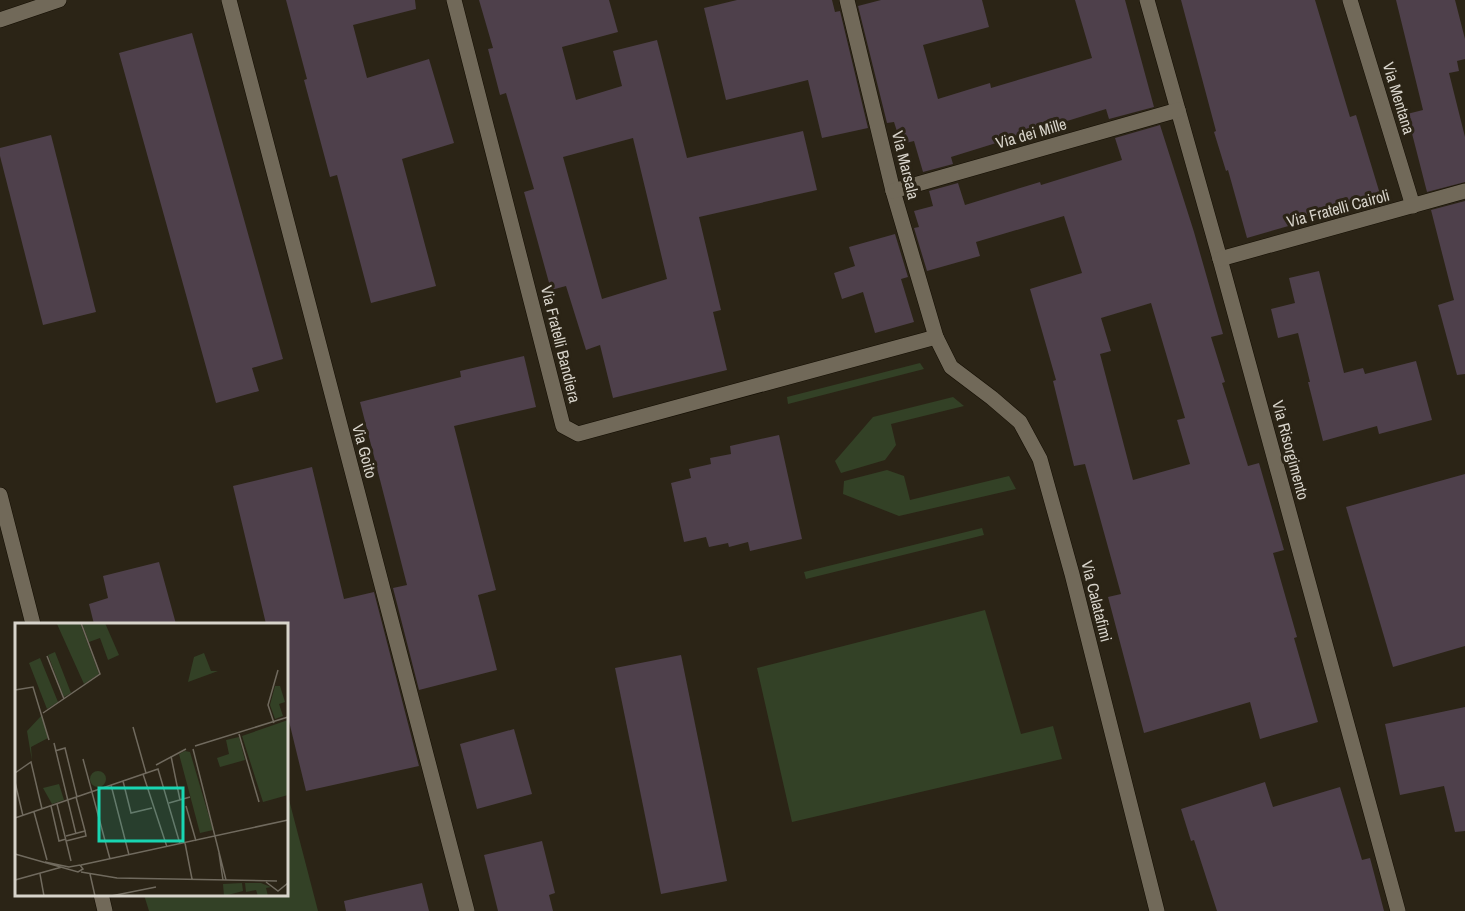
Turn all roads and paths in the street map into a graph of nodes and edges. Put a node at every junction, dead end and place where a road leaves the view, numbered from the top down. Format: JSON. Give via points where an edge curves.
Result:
{"nodes":[{"id":1,"x":58,"y":0,"type":"edge"},
{"id":2,"x":229,"y":0,"type":"edge"},
{"id":3,"x":454,"y":0,"type":"edge"},
{"id":4,"x":847,"y":0,"type":"edge"},
{"id":5,"x":1147,"y":0,"type":"edge"},
{"id":6,"x":1350,"y":0,"type":"edge"},
{"id":7,"x":0,"y":20,"type":"edge"},
{"id":8,"x":1178,"y":110,"type":"junction"},
{"id":9,"x":893,"y":191,"type":"junction"},
{"id":10,"x":1465,"y":191,"type":"edge"},
{"id":11,"x":1413,"y":206,"type":"junction"},
{"id":12,"x":1220,"y":259,"type":"junction"},
{"id":13,"x":936,"y":337,"type":"junction"},
{"id":14,"x":0,"y":495,"type":"edge"},
{"id":15,"x":33,"y":623,"type":"edge"},
{"id":16,"x":101,"y":896,"type":"edge"},
{"id":17,"x":105,"y":911,"type":"edge"},
{"id":18,"x":467,"y":911,"type":"edge"},
{"id":19,"x":1157,"y":911,"type":"edge"},
{"id":20,"x":1398,"y":911,"type":"edge"}],
"edges":[{"from":1,"to":7,"type":"street"},
{"from":2,"to":18,"type":"street","name":"Via Goito"},
{"from":3,"to":13,"type":"street","name":"Via Fratelli Bandiera","via":[[563,426],[578,434]]},
{"from":4,"to":9,"type":"street","name":"Via Marsala"},
{"from":5,"to":8,"type":"street","name":"Via Risorgimento"},
{"from":6,"to":11,"type":"street","name":"Via Mentana"},
{"from":8,"to":9,"type":"street","name":"Via dei Mille"},
{"from":8,"to":12,"type":"street","name":"Via Risorgimento"},
{"from":9,"to":13,"type":"street","name":"Via Marsala"},
{"from":10,"to":11,"type":"street","name":"Via Fratelli Cairoli"},
{"from":11,"to":12,"type":"street","name":"Via Fratelli Cairoli"},
{"from":12,"to":20,"type":"street","name":"Via Risorgimento"},
{"from":13,"to":19,"type":"street","name":"Via Calatafimi","via":[[951,366],[1020,422],[1040,459]]},
{"from":14,"to":15,"type":"street"},
{"from":16,"to":17,"type":"street"}]}
